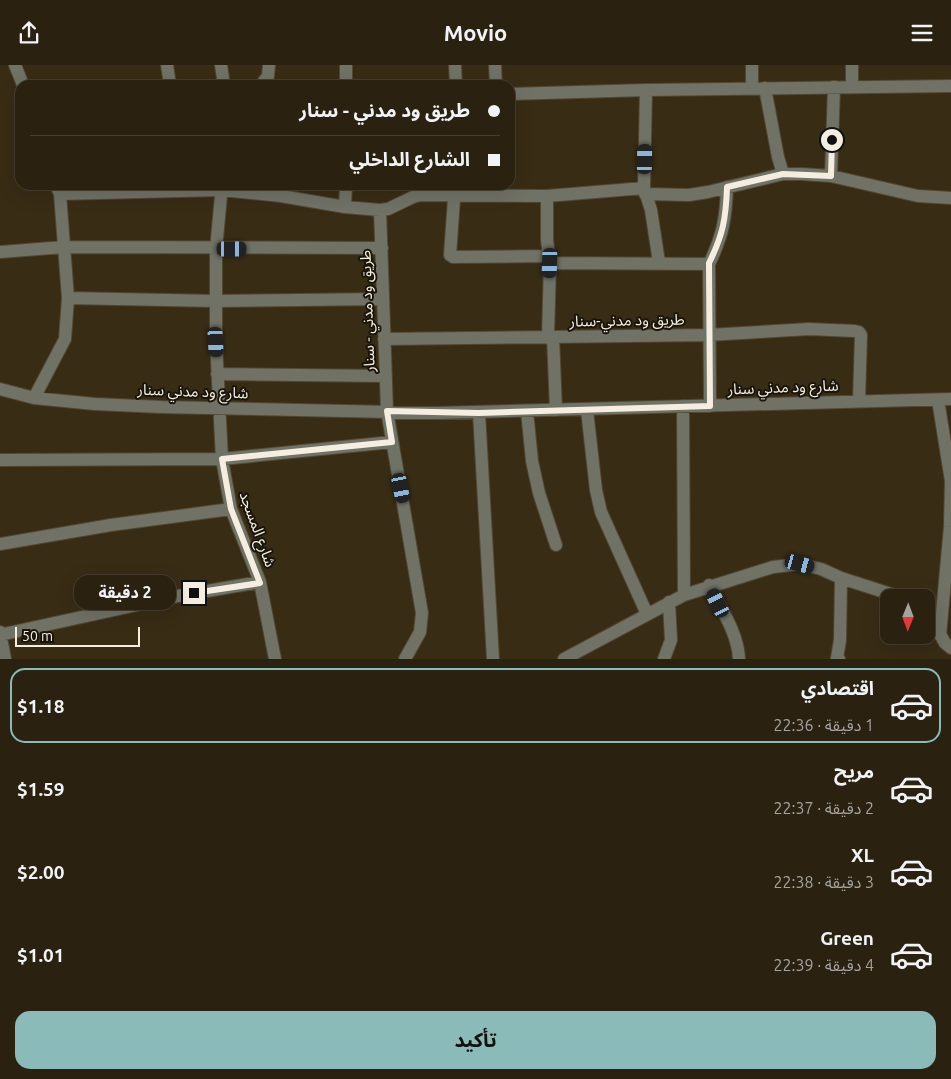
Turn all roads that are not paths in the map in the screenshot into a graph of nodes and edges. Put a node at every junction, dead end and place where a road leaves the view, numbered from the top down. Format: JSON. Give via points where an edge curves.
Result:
{"nodes":[{"id":1,"x":15,"y":65,"type":"edge"},
{"id":2,"x":167,"y":65,"type":"edge"},
{"id":3,"x":221,"y":65,"type":"edge"},
{"id":4,"x":269,"y":65,"type":"edge"},
{"id":5,"x":346,"y":65,"type":"edge"},
{"id":6,"x":455,"y":65,"type":"edge"},
{"id":7,"x":496,"y":65,"type":"edge"},
{"id":8,"x":752,"y":65,"type":"edge"},
{"id":9,"x":852,"y":65,"type":"edge"},
{"id":10,"x":21,"y":80,"type":"edge"},
{"id":11,"x":169,"y":80,"type":"edge"},
{"id":12,"x":223,"y":80,"type":"edge"},
{"id":13,"x":265,"y":80,"type":"edge"},
{"id":14,"x":346,"y":80,"type":"edge"},
{"id":15,"x":456,"y":80,"type":"edge"},
{"id":16,"x":496,"y":80,"type":"edge"},
{"id":17,"x":951,"y":86,"type":"edge"},
{"id":18,"x":834,"y":87,"type":"junction"},
{"id":19,"x":852,"y":87,"type":"junction"},
{"id":20,"x":759,"y":88,"type":"junction"},
{"id":21,"x":646,"y":90,"type":"junction"},
{"id":22,"x":515,"y":94,"type":"edge"},
{"id":23,"x":783,"y":174,"type":"junction"},
{"id":24,"x":831,"y":176,"type":"junction"},
{"id":25,"x":727,"y":187,"type":"junction"},
{"id":26,"x":58,"y":190,"type":"edge"},
{"id":27,"x":221,"y":190,"type":"edge"},
{"id":28,"x":241,"y":190,"type":"edge"},
{"id":29,"x":346,"y":190,"type":"edge"},
{"id":30,"x":455,"y":190,"type":"edge"},
{"id":31,"x":645,"y":191,"type":"junction"},
{"id":32,"x":547,"y":196,"type":"junction"},
{"id":33,"x":951,"y":198,"type":"edge"},
{"id":34,"x":345,"y":207,"type":"junction"},
{"id":35,"x":380,"y":210,"type":"junction"},
{"id":36,"x":64,"y":247,"type":"junction"},
{"id":37,"x":216,"y":249,"type":"junction"},
{"id":38,"x":382,"y":249,"type":"junction"},
{"id":39,"x":0,"y":252,"type":"edge"},
{"id":40,"x":549,"y":259,"type":"junction"},
{"id":41,"x":659,"y":262,"type":"junction"},
{"id":42,"x":709,"y":263,"type":"junction"},
{"id":43,"x":68,"y":298,"type":"junction"},
{"id":44,"x":383,"y":299,"type":"junction"},
{"id":45,"x":216,"y":301,"type":"junction"},
{"id":46,"x":708,"y":335,"type":"junction"},
{"id":47,"x":550,"y":337,"type":"junction"},
{"id":48,"x":384,"y":339,"type":"junction"},
{"id":49,"x":218,"y":374,"type":"junction"},
{"id":50,"x":386,"y":376,"type":"junction"},
{"id":51,"x":0,"y":389,"type":"edge"},
{"id":52,"x":34,"y":398,"type":"junction"},
{"id":53,"x":951,"y":399,"type":"edge"},
{"id":54,"x":938,"y":400,"type":"junction"},
{"id":55,"x":859,"y":401,"type":"junction"},
{"id":56,"x":683,"y":406,"type":"junction"},
{"id":57,"x":710,"y":406,"type":"junction"},
{"id":58,"x":219,"y":409,"type":"junction"},
{"id":59,"x":556,"y":410,"type":"junction"},
{"id":60,"x":587,"y":410,"type":"junction"},
{"id":61,"x":387,"y":411,"type":"junction"},
{"id":62,"x":527,"y":411,"type":"junction"},
{"id":63,"x":479,"y":413,"type":"junction"},
{"id":64,"x":392,"y":442,"type":"junction"},
{"id":65,"x":222,"y":459,"type":"junction"},
{"id":66,"x":0,"y":460,"type":"edge"},
{"id":67,"x":231,"y":509,"type":"junction"},
{"id":68,"x":0,"y":544,"type":"edge"},
{"id":69,"x":556,"y":545,"type":"dead end"},
{"id":70,"x":841,"y":578,"type":"junction"},
{"id":71,"x":260,"y":583,"type":"junction"},
{"id":72,"x":709,"y":585,"type":"junction"},
{"id":73,"x":880,"y":591,"type":"edge"},
{"id":74,"x":684,"y":595,"type":"junction"},
{"id":75,"x":669,"y":602,"type":"junction"},
{"id":76,"x":647,"y":614,"type":"junction"},
{"id":77,"x":935,"y":626,"type":"edge"},
{"id":78,"x":0,"y":633,"type":"edge"},
{"id":79,"x":940,"y":635,"type":"junction"},
{"id":80,"x":951,"y":648,"type":"edge"},
{"id":81,"x":409,"y":657,"type":"edge"},
{"id":82,"x":5,"y":659,"type":"edge"},
{"id":83,"x":274,"y":659,"type":"edge"},
{"id":84,"x":493,"y":659,"type":"edge"},
{"id":85,"x":564,"y":659,"type":"edge"},
{"id":86,"x":664,"y":659,"type":"edge"},
{"id":87,"x":740,"y":659,"type":"edge"},
{"id":88,"x":838,"y":659,"type":"edge"}],
"edges":[{"from":1,"to":10,"type":"street"},
{"from":2,"to":11,"type":"street"},
{"from":3,"to":12,"type":"street"},
{"from":4,"to":13,"type":"street"},
{"from":5,"to":14,"type":"street"},
{"from":6,"to":15,"type":"street"},
{"from":7,"to":16,"type":"street"},
{"from":8,"to":20,"type":"street"},
{"from":9,"to":19,"type":"street"},
{"from":17,"to":19,"type":"street"},
{"from":18,"to":19,"type":"street"},
{"from":18,"to":20,"type":"street"},
{"from":18,"to":24,"type":"street"},
{"from":20,"to":21,"type":"street"},
{"from":20,"to":23,"type":"street"},
{"from":21,"to":22,"type":"street"},
{"from":21,"to":31,"type":"street"},
{"from":23,"to":24,"type":"street"},
{"from":23,"to":25,"type":"street"},
{"from":24,"to":33,"type":"street","via":[[918,196]]},
{"from":25,"to":31,"type":"street","via":[[689,195]]},
{"from":25,"to":42,"type":"street","via":[[724,229]]},
{"from":26,"to":36,"type":"street"},
{"from":27,"to":37,"type":"street","name":"شارع المسجد"},
{"from":28,"to":34,"type":"street"},
{"from":29,"to":34,"type":"street"},
{"from":30,"to":32,"type":"street"},
{"from":30,"to":35,"type":"street","via":[[413,197]]},
{"from":30,"to":40,"type":"street","via":[[450,255]]},
{"from":31,"to":32,"type":"street"},
{"from":31,"to":41,"type":"street","via":[[652,210]]},
{"from":32,"to":40,"type":"street"},
{"from":34,"to":35,"type":"street"},
{"from":35,"to":38,"type":"street","name":"طريق ود مدني - سنار"},
{"from":36,"to":37,"type":"street"},
{"from":36,"to":39,"type":"street"},
{"from":36,"to":43,"type":"street"},
{"from":37,"to":38,"type":"street"},
{"from":37,"to":45,"type":"street","name":"شارع المسجد"},
{"from":38,"to":44,"type":"street","name":"طريق ود مدني - سنار"},
{"from":40,"to":41,"type":"street"},
{"from":40,"to":47,"type":"street"},
{"from":41,"to":42,"type":"street"},
{"from":42,"to":46,"type":"street"},
{"from":43,"to":45,"type":"street"},
{"from":43,"to":52,"type":"street","via":[[65,339]]},
{"from":44,"to":45,"type":"street"},
{"from":44,"to":48,"type":"street","name":"طريق ود مدني - سنار"},
{"from":45,"to":49,"type":"street","name":"شارع المسجد"},
{"from":46,"to":47,"type":"street","name":"طريق ود مدني-سنار"},
{"from":46,"to":55,"type":"street","name":"طريق ود مدني-سنار","via":[[809,329],[859,332]]},
{"from":46,"to":57,"type":"street"},
{"from":47,"to":48,"type":"street","name":"طريق ود مدني-سنار"},
{"from":47,"to":59,"type":"street"},
{"from":48,"to":50,"type":"street","name":"طريق ود مدني - سنار"},
{"from":49,"to":50,"type":"street"},
{"from":49,"to":58,"type":"street","name":"شارع المسجد"},
{"from":50,"to":61,"type":"street","name":"طريق ود مدني - سنار"},
{"from":51,"to":52,"type":"street","name":"شارع ود مدني سنار"},
{"from":52,"to":58,"type":"street","name":"شارع ود مدني سنار"},
{"from":53,"to":54,"type":"street","name":"شارع ود مدني سنار"},
{"from":54,"to":55,"type":"street","name":"شارع ود مدني سنار"},
{"from":54,"to":79,"type":"street","via":[[951,481],[950,536]]},
{"from":55,"to":57,"type":"street","name":"شارع ود مدني سنار"},
{"from":56,"to":57,"type":"street","name":"شارع ود مدني سنار"},
{"from":56,"to":60,"type":"street","name":"شارع ود مدني سنار"},
{"from":56,"to":74,"type":"street"},
{"from":58,"to":61,"type":"street","name":"شارع ود مدني سنار"},
{"from":58,"to":65,"type":"street","name":"شارع المسجد"},
{"from":59,"to":60,"type":"street","name":"شارع ود مدني سنار"},
{"from":59,"to":62,"type":"street","name":"شارع ود مدني سنار"},
{"from":60,"to":76,"type":"street","via":[[601,512]]},
{"from":61,"to":63,"type":"street","name":"شارع ود مدني سنار"},
{"from":61,"to":64,"type":"street"},
{"from":62,"to":63,"type":"street","name":"شارع ود مدني سنار"},
{"from":62,"to":69,"type":"street","via":[[538,493]]},
{"from":63,"to":84,"type":"street"},
{"from":64,"to":65,"type":"street"},
{"from":64,"to":81,"type":"street","via":[[422,613],[420,632]]},
{"from":65,"to":66,"type":"street"},
{"from":65,"to":67,"type":"street","name":"شارع المسجد"},
{"from":67,"to":68,"type":"street"},
{"from":67,"to":71,"type":"street","name":"شارع المسجد"},
{"from":70,"to":72,"type":"street","via":[[800,564],[773,567]]},
{"from":70,"to":73,"type":"street"},
{"from":70,"to":88,"type":"street"},
{"from":71,"to":78,"type":"street","via":[[178,596]]},
{"from":71,"to":83,"type":"street","name":"شارع المسجد"},
{"from":72,"to":74,"type":"street"},
{"from":72,"to":87,"type":"street","via":[[736,637]]},
{"from":74,"to":75,"type":"street"},
{"from":75,"to":76,"type":"street"},
{"from":75,"to":86,"type":"street","via":[[671,640]]},
{"from":76,"to":85,"type":"street"},
{"from":77,"to":79,"type":"street"},
{"from":78,"to":82,"type":"street"},
{"from":79,"to":80,"type":"street"}]}
